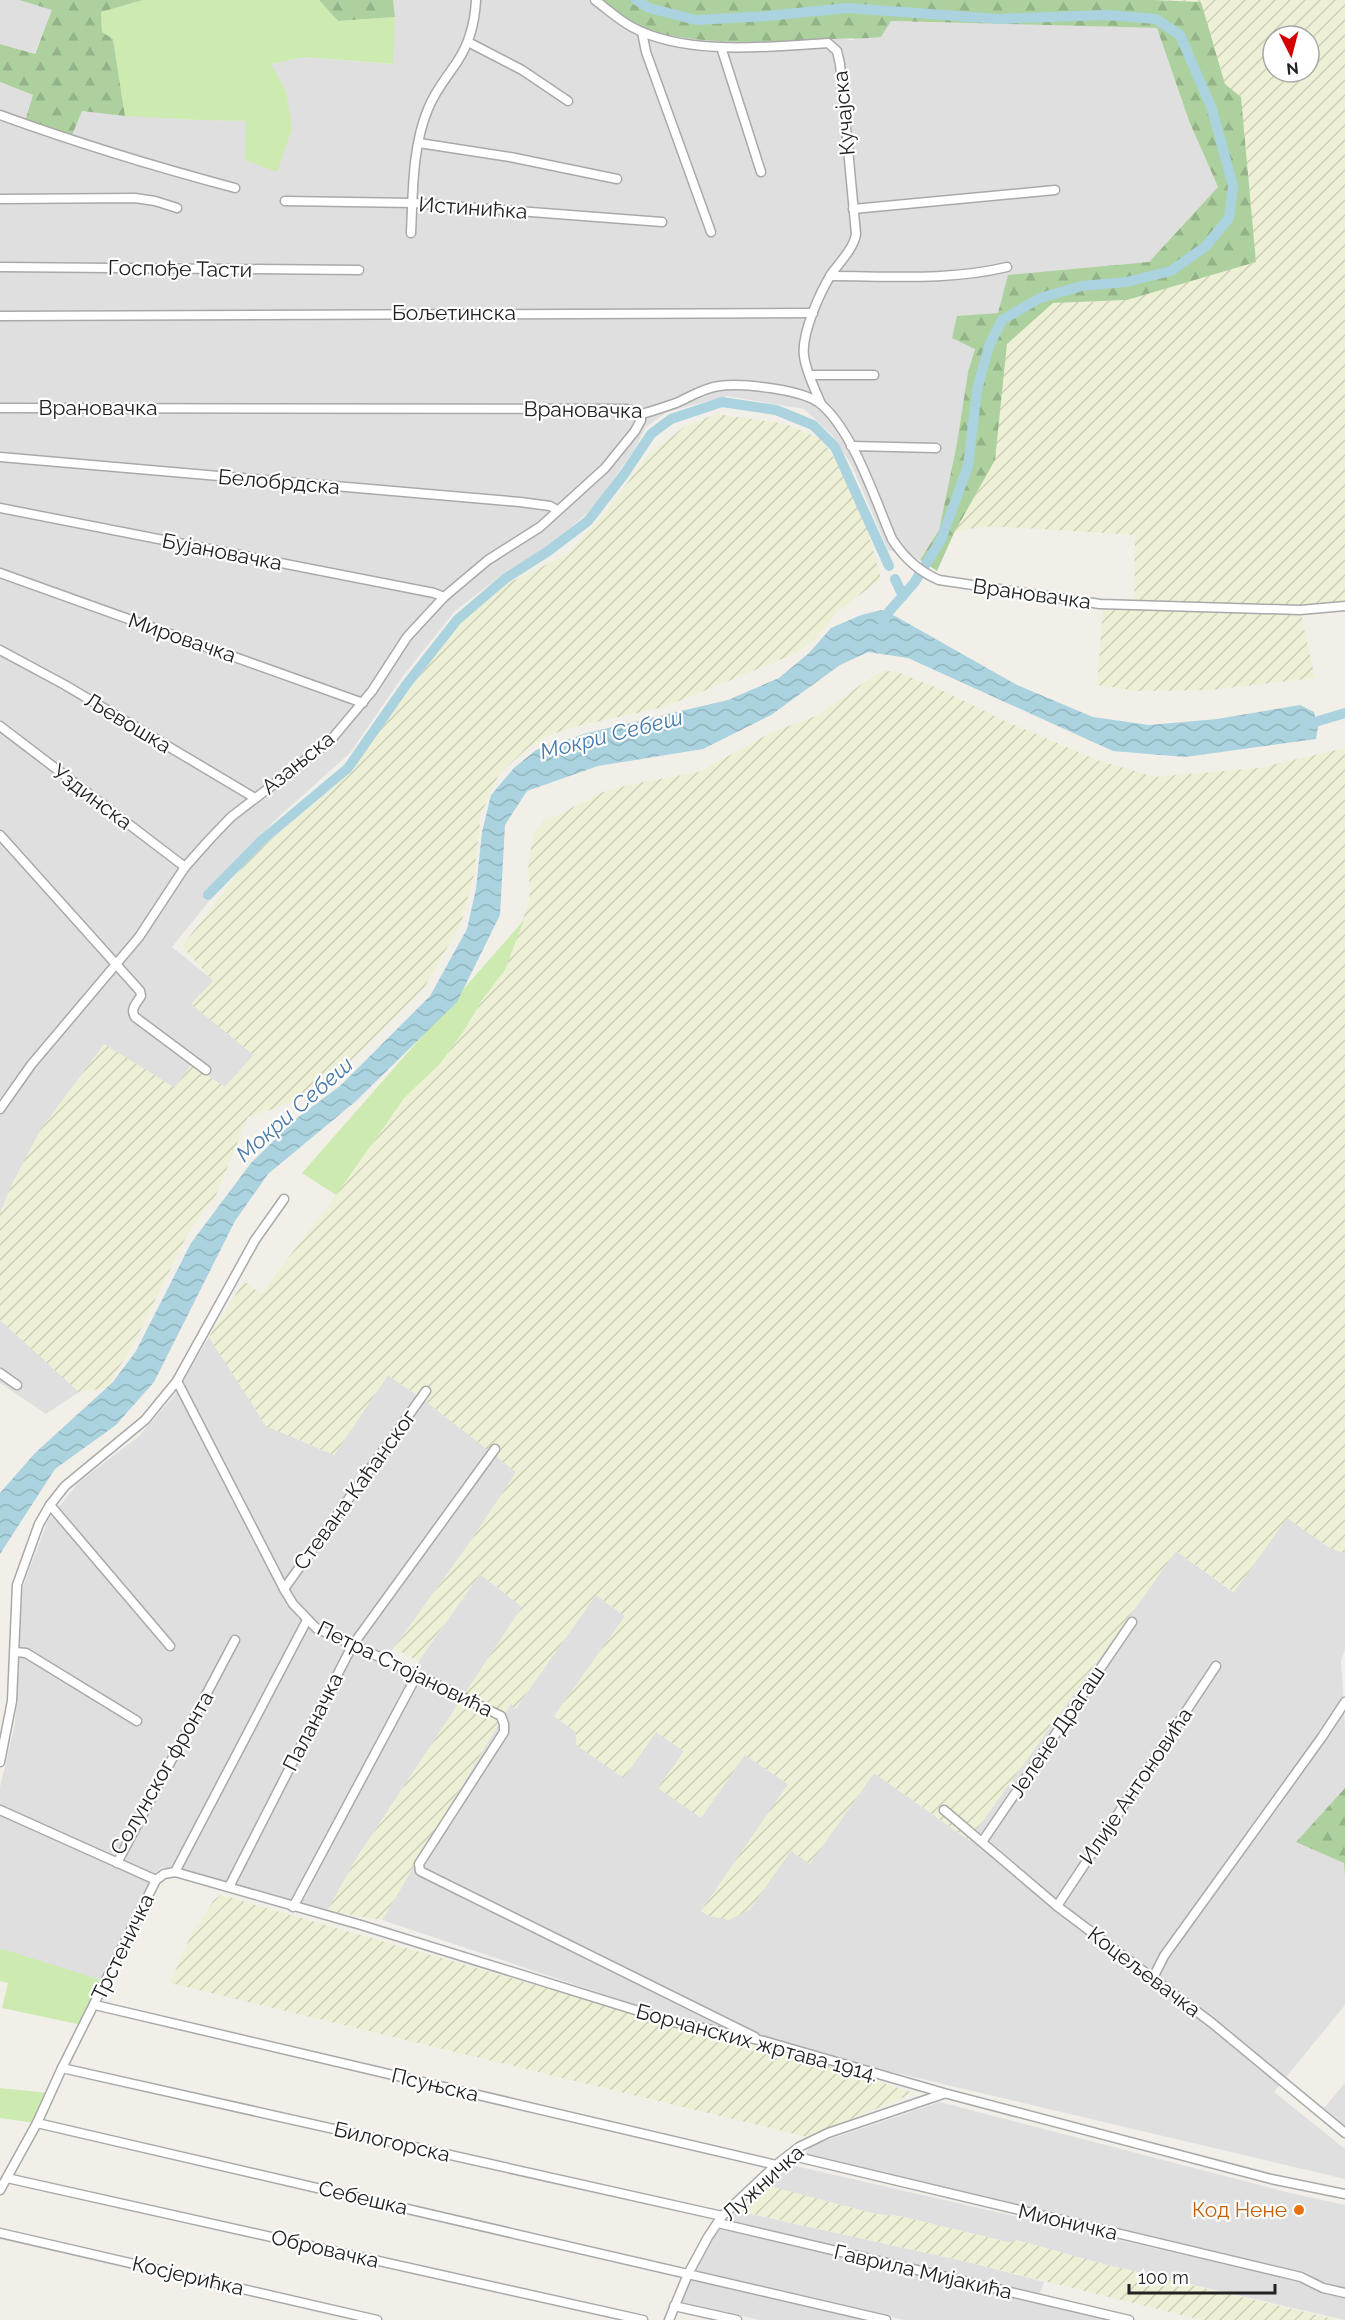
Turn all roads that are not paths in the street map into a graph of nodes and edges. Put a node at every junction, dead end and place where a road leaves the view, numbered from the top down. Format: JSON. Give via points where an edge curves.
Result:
{"nodes":[{"id":1,"x":477,"y":0,"type":"edge"},
{"id":2,"x":595,"y":0,"type":"edge"},
{"id":3,"x":642,"y":32,"type":"junction"},
{"id":4,"x":468,"y":42,"type":"junction"},
{"id":5,"x":721,"y":47,"type":"junction"},
{"id":6,"x":568,"y":101,"type":"dead end"},
{"id":7,"x":0,"y":115,"type":"edge"},
{"id":8,"x":419,"y":142,"type":"junction"},
{"id":9,"x":761,"y":172,"type":"dead end"},
{"id":10,"x":617,"y":179,"type":"dead end"},
{"id":11,"x":235,"y":188,"type":"dead end"},
{"id":12,"x":1055,"y":190,"type":"dead end"},
{"id":13,"x":0,"y":199,"type":"edge"},
{"id":14,"x":285,"y":201,"type":"dead end"},
{"id":15,"x":413,"y":203,"type":"junction"},
{"id":16,"x":177,"y":208,"type":"dead end"},
{"id":17,"x":853,"y":209,"type":"junction"},
{"id":18,"x":662,"y":222,"type":"dead end"},
{"id":19,"x":711,"y":232,"type":"dead end"},
{"id":20,"x":411,"y":233,"type":"dead end"},
{"id":21,"x":0,"y":267,"type":"edge"},
{"id":22,"x":1007,"y":267,"type":"dead end"},
{"id":23,"x":359,"y":270,"type":"dead end"},
{"id":24,"x":830,"y":276,"type":"junction"},
{"id":25,"x":813,"y":313,"type":"junction"},
{"id":26,"x":0,"y":316,"type":"edge"},
{"id":27,"x":810,"y":375,"type":"junction"},
{"id":28,"x":874,"y":375,"type":"dead end"},
{"id":29,"x":821,"y":404,"type":"junction"},
{"id":30,"x":0,"y":408,"type":"edge"},
{"id":31,"x":641,"y":414,"type":"junction"},
{"id":32,"x":851,"y":446,"type":"junction"},
{"id":33,"x":936,"y":448,"type":"dead end"},
{"id":34,"x":0,"y":457,"type":"edge"},
{"id":35,"x":0,"y":508,"type":"edge"},
{"id":36,"x":557,"y":510,"type":"junction"},
{"id":37,"x":0,"y":573,"type":"edge"},
{"id":38,"x":444,"y":597,"type":"junction"},
{"id":39,"x":1345,"y":606,"type":"edge"},
{"id":40,"x":0,"y":650,"type":"edge"},
{"id":41,"x":363,"y":703,"type":"junction"},
{"id":42,"x":0,"y":726,"type":"edge"},
{"id":43,"x":255,"y":798,"type":"junction"},
{"id":44,"x":0,"y":835,"type":"edge"},
{"id":45,"x":185,"y":867,"type":"junction"},
{"id":46,"x":117,"y":964,"type":"junction"},
{"id":47,"x":206,"y":1070,"type":"dead end"},
{"id":48,"x":0,"y":1109,"type":"edge"},
{"id":49,"x":284,"y":1199,"type":"dead end"},
{"id":50,"x":0,"y":1373,"type":"edge"},
{"id":51,"x":177,"y":1381,"type":"junction"},
{"id":52,"x":16,"y":1385,"type":"dead end"},
{"id":53,"x":426,"y":1391,"type":"dead end"},
{"id":54,"x":495,"y":1449,"type":"dead end"},
{"id":55,"x":50,"y":1505,"type":"junction"},
{"id":56,"x":284,"y":1589,"type":"junction"},
{"id":57,"x":307,"y":1620,"type":"junction"},
{"id":58,"x":1132,"y":1622,"type":"dead end"},
{"id":59,"x":235,"y":1641,"type":"dead end"},
{"id":60,"x":170,"y":1646,"type":"dead end"},
{"id":61,"x":352,"y":1646,"type":"junction"},
{"id":62,"x":15,"y":1652,"type":"junction"},
{"id":63,"x":1216,"y":1666,"type":"dead end"},
{"id":64,"x":417,"y":1675,"type":"junction"},
{"id":65,"x":1345,"y":1702,"type":"edge"},
{"id":66,"x":137,"y":1721,"type":"dead end"},
{"id":67,"x":0,"y":1762,"type":"edge"},
{"id":68,"x":0,"y":1810,"type":"edge"},
{"id":69,"x":944,"y":1810,"type":"dead end"},
{"id":70,"x":982,"y":1842,"type":"junction"},
{"id":71,"x":117,"y":1863,"type":"junction"},
{"id":72,"x":174,"y":1872,"type":"junction"},
{"id":73,"x":156,"y":1880,"type":"junction"},
{"id":74,"x":229,"y":1887,"type":"junction"},
{"id":75,"x":1057,"y":1906,"type":"junction"},
{"id":76,"x":293,"y":1907,"type":"junction"},
{"id":77,"x":1153,"y":1977,"type":"junction"},
{"id":78,"x":95,"y":2005,"type":"junction"},
{"id":79,"x":764,"y":2041,"type":"junction"},
{"id":80,"x":62,"y":2068,"type":"junction"},
{"id":81,"x":944,"y":2094,"type":"junction"},
{"id":82,"x":38,"y":2123,"type":"junction"},
{"id":83,"x":1345,"y":2133,"type":"edge"},
{"id":84,"x":789,"y":2156,"type":"junction"},
{"id":85,"x":776,"y":2165,"type":"junction"},
{"id":86,"x":7,"y":2178,"type":"junction"},
{"id":87,"x":0,"y":2190,"type":"edge"},
{"id":88,"x":1345,"y":2194,"type":"edge"},
{"id":89,"x":720,"y":2220,"type":"junction"},
{"id":90,"x":0,"y":2233,"type":"edge"},
{"id":91,"x":688,"y":2274,"type":"junction"},
{"id":92,"x":1345,"y":2293,"type":"edge"},
{"id":93,"x":674,"y":2306,"type":"junction"},
{"id":94,"x":377,"y":2320,"type":"edge"},
{"id":95,"x":643,"y":2320,"type":"edge"},
{"id":96,"x":669,"y":2320,"type":"edge"},
{"id":97,"x":737,"y":2320,"type":"edge"},
{"id":98,"x":886,"y":2320,"type":"edge"},
{"id":99,"x":1129,"y":2320,"type":"edge"}],
"edges":[{"from":1,"to":4,"type":"street"},
{"from":2,"to":3,"type":"street","name":"Кучајска"},
{"from":3,"to":5,"type":"street","name":"Кучајска"},
{"from":3,"to":19,"type":"street"},
{"from":4,"to":6,"type":"street","via":[[522,70]]},
{"from":4,"to":8,"type":"street","via":[[431,102]]},
{"from":5,"to":9,"type":"street"},
{"from":5,"to":17,"type":"street","name":"Кучајска","via":[[828,43],[837,51]]},
{"from":7,"to":11,"type":"street"},
{"from":8,"to":10,"type":"street"},
{"from":8,"to":15,"type":"street"},
{"from":12,"to":17,"type":"street"},
{"from":13,"to":16,"type":"street","via":[[135,198]]},
{"from":14,"to":15,"type":"street","name":"Истинићка"},
{"from":15,"to":18,"type":"street","name":"Истинићка"},
{"from":15,"to":20,"type":"street"},
{"from":17,"to":24,"type":"street","name":"Кучајска","via":[[855,239]]},
{"from":21,"to":23,"type":"street","name":"Госпође Тасти"},
{"from":22,"to":24,"type":"street","via":[[956,276]]},
{"from":24,"to":25,"type":"street","name":"Кучајска"},
{"from":25,"to":26,"type":"street","name":"Бољетинска"},
{"from":25,"to":27,"type":"street","via":[[804,346]]},
{"from":27,"to":28,"type":"street"},
{"from":27,"to":29,"type":"street"},
{"from":29,"to":31,"type":"street","name":"Врановачка","via":[[782,390],[719,386]]},
{"from":29,"to":32,"type":"street","name":"Врановачка"},
{"from":30,"to":31,"type":"street","name":"Врановачка","via":[[627,410]]},
{"from":31,"to":36,"type":"street","name":"Азањска","via":[[635,432],[606,468]]},
{"from":32,"to":33,"type":"street"},
{"from":32,"to":39,"type":"street","name":"Врановачка","via":[[899,550],[925,574],[939,580],[1100,604],[1300,610]]},
{"from":34,"to":36,"type":"street","name":"Белобрдска","via":[[520,502]]},
{"from":35,"to":38,"type":"street","name":"Бујановачка"},
{"from":36,"to":38,"type":"street","name":"Азањска"},
{"from":37,"to":41,"type":"street","name":"Мировачка"},
{"from":38,"to":41,"type":"street","name":"Азањска","via":[[407,637]]},
{"from":40,"to":43,"type":"street","name":"Љевошка"},
{"from":41,"to":43,"type":"street","name":"Азањска","via":[[323,747]]},
{"from":42,"to":45,"type":"street","name":"Уздинска"},
{"from":43,"to":45,"type":"street","name":"Азањска","via":[[231,817]]},
{"from":44,"to":46,"type":"street"},
{"from":45,"to":46,"type":"street","name":"Азањска"},
{"from":46,"to":47,"type":"street","via":[[140,992],[133,1008],[135,1017]]},
{"from":46,"to":48,"type":"street","name":"Азањска","via":[[31,1065]]},
{"from":49,"to":51,"type":"street","via":[[255,1240]]},
{"from":50,"to":52,"type":"street"},
{"from":51,"to":55,"type":"street","via":[[145,1420],[65,1486]]},
{"from":51,"to":56,"type":"street","name":"Петра Стојановића"},
{"from":53,"to":56,"type":"street","name":"Стевана Каћанског"},
{"from":54,"to":61,"type":"street","name":"Паланачка"},
{"from":55,"to":60,"type":"street"},
{"from":55,"to":62,"type":"street","via":[[30,1545],[17,1585]]},
{"from":56,"to":57,"type":"street","name":"Петра Стојановића"},
{"from":57,"to":61,"type":"street","name":"Петра Стојановића"},
{"from":57,"to":72,"type":"street"},
{"from":58,"to":70,"type":"street","name":"Јелене Драгаш"},
{"from":59,"to":71,"type":"street","name":"Солунског фронта"},
{"from":61,"to":64,"type":"street","name":"Петра Стојановића"},
{"from":61,"to":74,"type":"street","name":"Паланачка"},
{"from":62,"to":66,"type":"street","via":[[26,1653]]},
{"from":62,"to":67,"type":"street","via":[[12,1701]]},
{"from":63,"to":75,"type":"street","name":"Илије Антоновића"},
{"from":64,"to":76,"type":"street"},
{"from":64,"to":79,"type":"street","name":"Петра Стојановића","via":[[501,1716],[505,1728],[419,1863],[420,1870]]},
{"from":65,"to":77,"type":"street","via":[[1164,1956]]},
{"from":68,"to":71,"type":"street","name":"Солунског фронта"},
{"from":69,"to":70,"type":"street","name":"Коцељевачка"},
{"from":70,"to":75,"type":"street","name":"Коцељевачка"},
{"from":71,"to":73,"type":"street"},
{"from":72,"to":73,"type":"street","name":"Трстеничка"},
{"from":72,"to":74,"type":"street","name":"Борчанских жртава 1914."},
{"from":73,"to":78,"type":"street","name":"Трстеничка"},
{"from":74,"to":76,"type":"street","name":"Борчанских жртава 1914."},
{"from":75,"to":77,"type":"street","name":"Коцељевачка"},
{"from":76,"to":79,"type":"street","name":"Борчанских жртава 1914.","via":[[674,2022]]},
{"from":77,"to":83,"type":"street","name":"Коцељевачка"},
{"from":78,"to":80,"type":"street","name":"Трстеничка"},
{"from":78,"to":85,"type":"street","name":"Псуњска"},
{"from":79,"to":81,"type":"street","name":"Борчанских жртава 1914."},
{"from":80,"to":82,"type":"street","name":"Трстеничка"},
{"from":80,"to":89,"type":"street","name":"Билогорска"},
{"from":81,"to":84,"type":"street","name":"Лужничка","via":[[828,2133]]},
{"from":81,"to":88,"type":"street","name":"Борчанских жртава 1914.","via":[[1279,2181]]},
{"from":82,"to":86,"type":"street","name":"Трстеничка"},
{"from":82,"to":91,"type":"street","name":"Себешка"},
{"from":84,"to":85,"type":"street","name":"Лужничка"},
{"from":84,"to":92,"type":"street","name":"Мионичка","via":[[1301,2277]]},
{"from":85,"to":89,"type":"street","name":"Лужничка"},
{"from":86,"to":87,"type":"street","name":"Трстеничка"},
{"from":86,"to":95,"type":"street","name":"Обровачка"},
{"from":89,"to":91,"type":"street","name":"Лужничка"},
{"from":89,"to":99,"type":"street","name":"Гаврила Мијакића"},
{"from":90,"to":94,"type":"street","name":"Косјерићка"},
{"from":91,"to":93,"type":"street","name":"Лужничка"},
{"from":91,"to":98,"type":"street","name":"Себешка"},
{"from":93,"to":96,"type":"street","name":"Лужничка"},
{"from":93,"to":97,"type":"street"}]}
